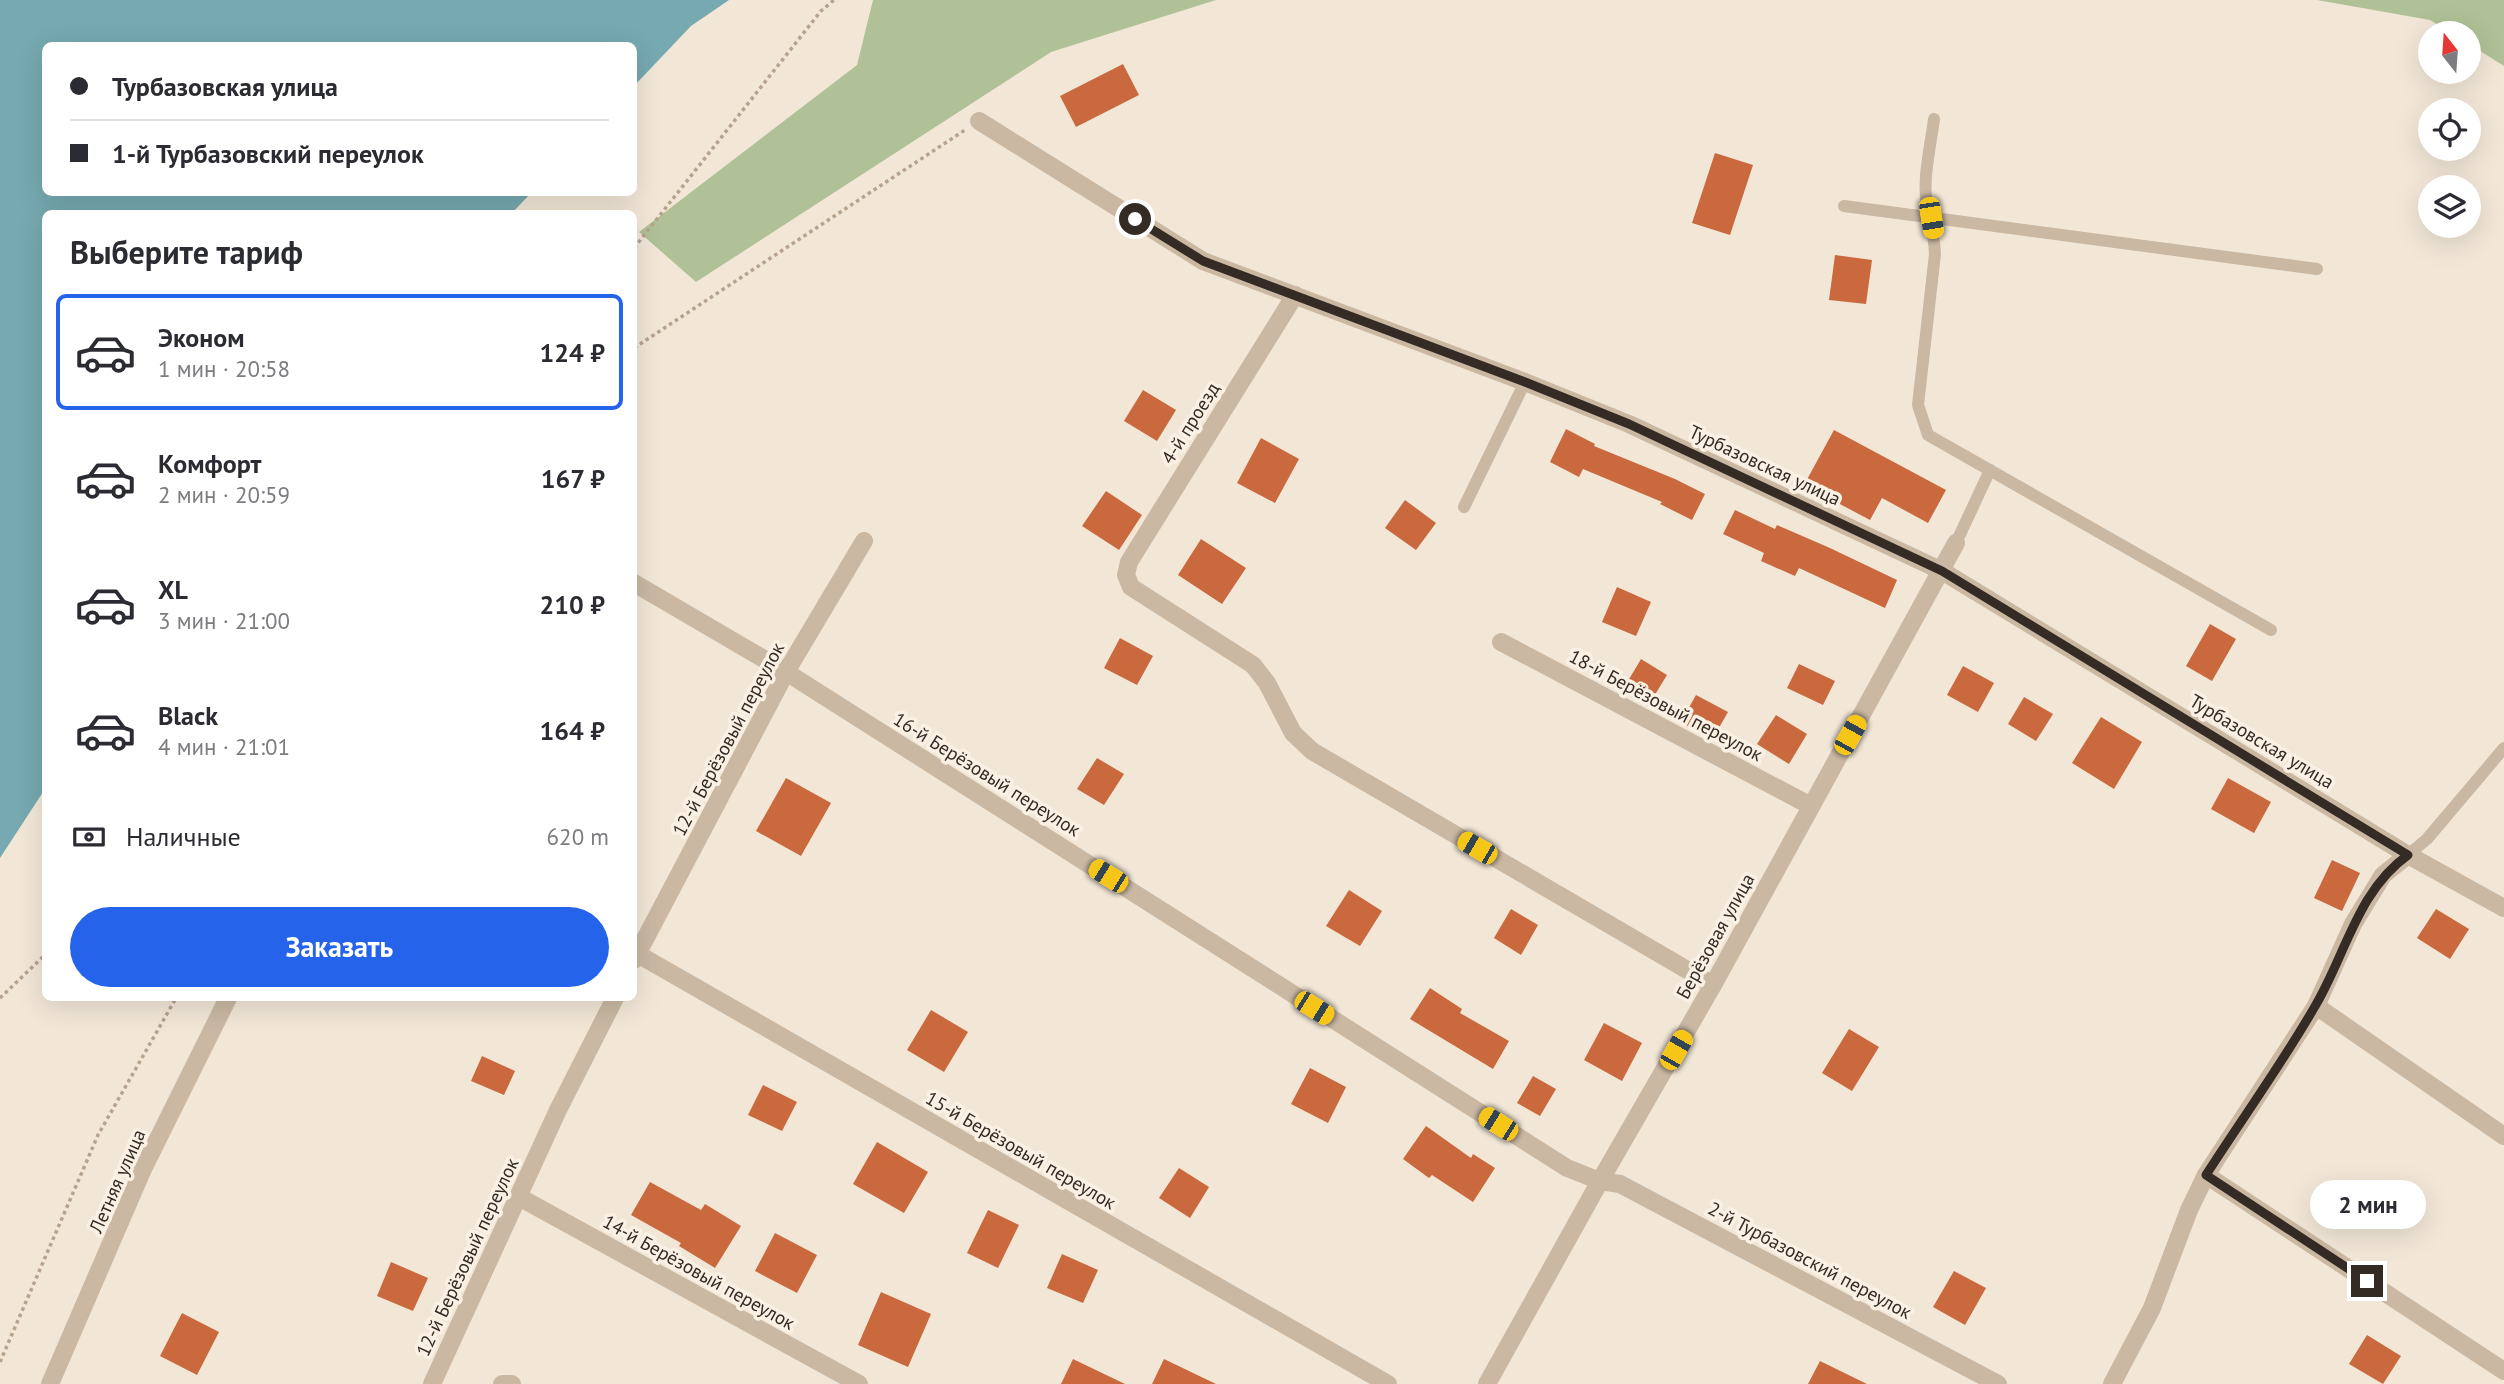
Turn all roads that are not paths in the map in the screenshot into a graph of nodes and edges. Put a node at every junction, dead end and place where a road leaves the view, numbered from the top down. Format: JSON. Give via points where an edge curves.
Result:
{"nodes":[{"id":1,"x":1934,"y":119,"type":"dead end"},
{"id":2,"x":979,"y":121,"type":"road end"},
{"id":3,"x":1844,"y":206,"type":"dead end"},
{"id":4,"x":1931,"y":218,"type":"junction"},
{"id":5,"x":2317,"y":269,"type":"dead end"},
{"id":6,"x":1295,"y":295,"type":"junction"},
{"id":7,"x":1525,"y":382,"type":"junction"},
{"id":8,"x":1990,"y":470,"type":"junction"},
{"id":9,"x":1464,"y":507,"type":"dead end"},
{"id":10,"x":864,"y":541,"type":"dead end"},
{"id":11,"x":1956,"y":543,"type":"joint"},
{"id":12,"x":1942,"y":571,"type":"junction"},
{"id":13,"x":637,"y":585,"type":"edge"},
{"id":14,"x":2271,"y":630,"type":"dead end"},
{"id":15,"x":1501,"y":642,"type":"dead end"},
{"id":16,"x":786,"y":672,"type":"junction"},
{"id":17,"x":2504,"y":748,"type":"edge"},
{"id":18,"x":1811,"y":806,"type":"junction"},
{"id":19,"x":2408,"y":855,"type":"junction"},
{"id":20,"x":2504,"y":908,"type":"edge"},
{"id":21,"x":637,"y":950,"type":"edge"},
{"id":22,"x":637,"y":958,"type":"edge"},
{"id":23,"x":1713,"y":985,"type":"junction"},
{"id":24,"x":227,"y":1001,"type":"edge"},
{"id":25,"x":613,"y":1001,"type":"edge"},
{"id":26,"x":2316,"y":1006,"type":"junction"},
{"id":27,"x":2504,"y":1136,"type":"edge"},
{"id":28,"x":2206,"y":1175,"type":"junction"},
{"id":29,"x":1600,"y":1181,"type":"junction"},
{"id":30,"x":519,"y":1197,"type":"junction"},
{"id":31,"x":2504,"y":1371,"type":"edge"},
{"id":32,"x":50,"y":1384,"type":"edge"},
{"id":33,"x":432,"y":1384,"type":"edge"},
{"id":34,"x":859,"y":1384,"type":"edge"},
{"id":35,"x":1388,"y":1384,"type":"edge"},
{"id":36,"x":1487,"y":1384,"type":"edge"},
{"id":37,"x":1997,"y":1384,"type":"edge"},
{"id":38,"x":2112,"y":1384,"type":"edge"}],
"edges":[{"from":1,"to":4,"type":"lane","via":[[1926,188]]},
{"from":2,"to":6,"type":"street","name":"Турбазовская улица","via":[[1203,261]]},
{"from":3,"to":4,"type":"lane"},
{"from":4,"to":5,"type":"lane"},
{"from":4,"to":8,"type":"lane","via":[[1935,254],[1918,405],[1921,420],[1928,435]]},
{"from":6,"to":7,"type":"street","name":"Турбазовская улица"},
{"from":6,"to":23,"type":"street","name":"4-й проезд","via":[[1129,562],[1126,575],[1131,587],[1253,665],[1293,733],[1312,751]]},
{"from":7,"to":9,"type":"lane"},
{"from":7,"to":12,"type":"street","name":"Турбазовская улица","via":[[1629,424]]},
{"from":8,"to":11,"type":"lane"},
{"from":8,"to":14,"type":"lane"},
{"from":10,"to":16,"type":"street","name":"12-й Берёзовый переулок"},
{"from":11,"to":12,"type":"street","name":"Берёзовая улица"},
{"from":12,"to":18,"type":"street","name":"Берёзовая улица"},
{"from":12,"to":19,"type":"street","name":"Турбазовская улица"},
{"from":13,"to":16,"type":"street","name":"16-й Берёзовый переулок"},
{"from":15,"to":18,"type":"street","name":"18-й Берёзовый переулок"},
{"from":16,"to":21,"type":"street","name":"12-й Берёзовый переулок"},
{"from":16,"to":29,"type":"street","name":"16-й Берёзовый переулок","via":[[1567,1168]]},
{"from":17,"to":19,"type":"lane"},
{"from":18,"to":23,"type":"street","name":"Берёзовая улица"},
{"from":19,"to":20,"type":"street","name":"Турбазовская улица"},
{"from":19,"to":26,"type":"street","via":[[2384,875],[2353,924]]},
{"from":22,"to":35,"type":"street","name":"15-й Берёзовый переулок"},
{"from":23,"to":29,"type":"street","name":"Берёзовая улица"},
{"from":24,"to":32,"type":"street","name":"Летняя улица","via":[[143,1169]]},
{"from":25,"to":30,"type":"street","name":"12-й Берёзовый переулок"},
{"from":26,"to":27,"type":"street"},
{"from":26,"to":28,"type":"street"},
{"from":28,"to":31,"type":"street"},
{"from":28,"to":38,"type":"street","via":[[2152,1308]]},
{"from":29,"to":36,"type":"street","name":"Берёзовая улица"},
{"from":29,"to":37,"type":"street","name":"2-й Турбазовский переулок","via":[[1620,1184]]},
{"from":30,"to":33,"type":"street","name":"12-й Берёзовый переулок"},
{"from":30,"to":34,"type":"street","name":"14-й Берёзовый переулок"}]}
